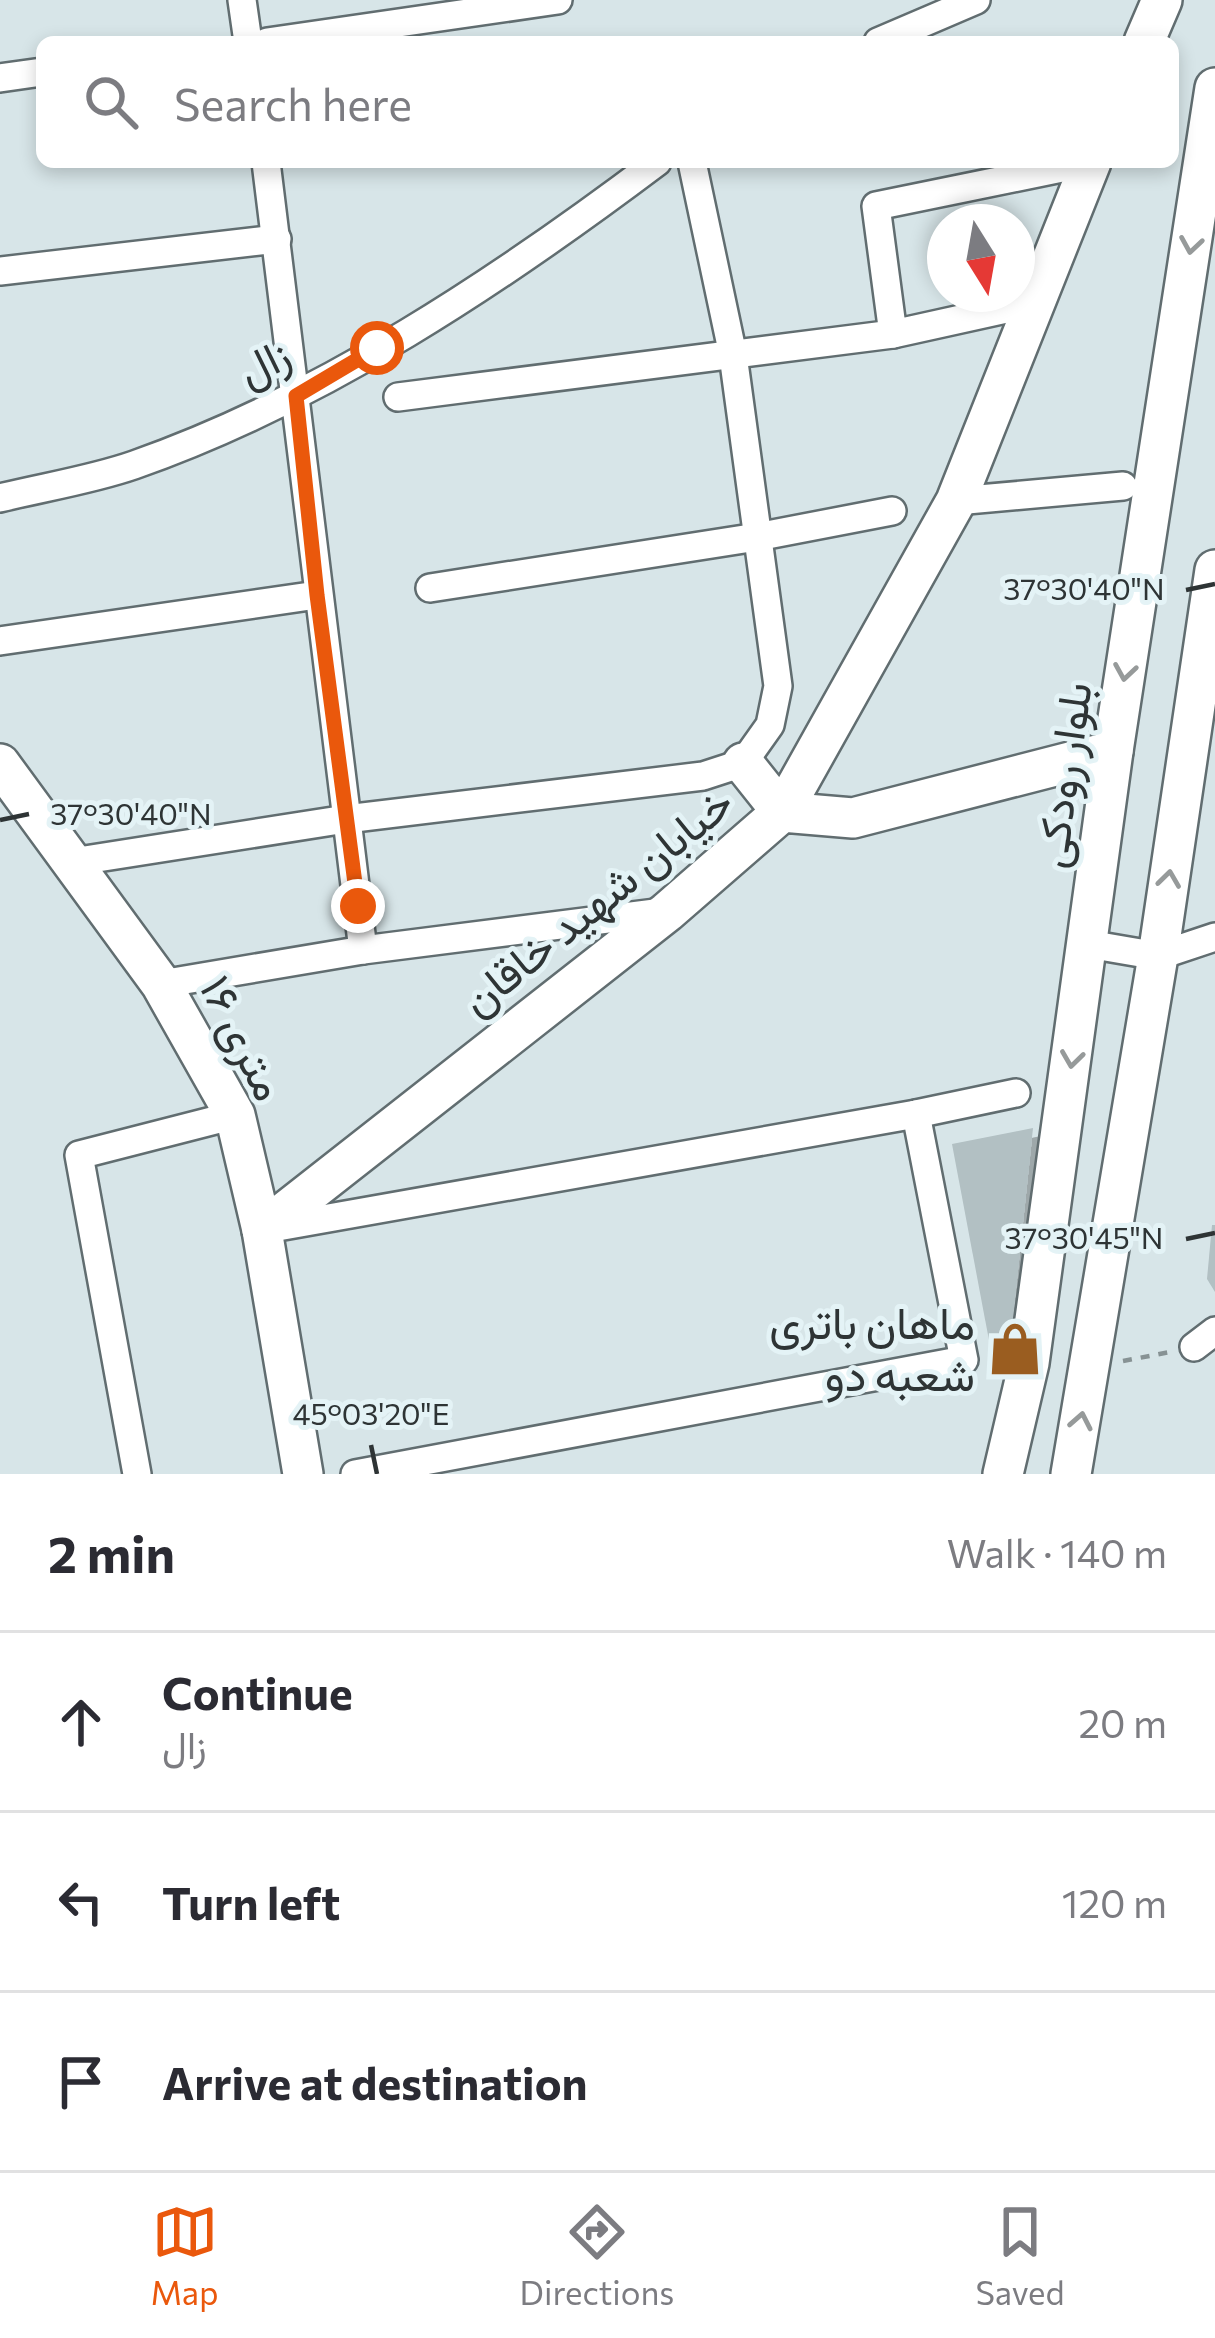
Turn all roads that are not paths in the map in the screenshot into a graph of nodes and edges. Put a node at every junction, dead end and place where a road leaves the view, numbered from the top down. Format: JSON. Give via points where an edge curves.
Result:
{"nodes":[{"id":1,"x":242,"y":0,"type":"edge"},
{"id":2,"x":557,"y":0,"type":"edge"},
{"id":3,"x":976,"y":0,"type":"edge"},
{"id":4,"x":1162,"y":0,"type":"edge"},
{"id":5,"x":247,"y":36,"type":"edge"},
{"id":6,"x":308,"y":36,"type":"edge"},
{"id":7,"x":892,"y":36,"type":"edge"},
{"id":8,"x":1147,"y":36,"type":"edge"},
{"id":9,"x":36,"y":73,"type":"edge"},
{"id":10,"x":0,"y":78,"type":"edge"},
{"id":11,"x":1215,"y":88,"type":"edge"},
{"id":12,"x":267,"y":168,"type":"edge"},
{"id":13,"x":649,"y":168,"type":"edge"},
{"id":14,"x":693,"y":168,"type":"edge"},
{"id":15,"x":1062,"y":168,"type":"edge"},
{"id":16,"x":1089,"y":168,"type":"edge"},
{"id":17,"x":277,"y":239,"type":"junction"},
{"id":18,"x":0,"y":271,"type":"edge"},
{"id":19,"x":1035,"y":298,"type":"edge"},
{"id":20,"x":992,"y":312,"type":"edge"},
{"id":21,"x":1030,"y":312,"type":"edge"},
{"id":22,"x":893,"y":334,"type":"junction"},
{"id":23,"x":733,"y":355,"type":"junction"},
{"id":24,"x":296,"y":396,"type":"junction"},
{"id":25,"x":398,"y":397,"type":"dead end"},
{"id":26,"x":1123,"y":486,"type":"dead end"},
{"id":27,"x":0,"y":498,"type":"edge"},
{"id":28,"x":956,"y":501,"type":"junction"},
{"id":29,"x":892,"y":512,"type":"dead end"},
{"id":30,"x":757,"y":537,"type":"junction"},
{"id":31,"x":1215,"y":570,"type":"edge"},
{"id":32,"x":430,"y":588,"type":"dead end"},
{"id":33,"x":317,"y":595,"type":"junction"},
{"id":34,"x":0,"y":641,"type":"edge"},
{"id":35,"x":1113,"y":751,"type":"junction"},
{"id":36,"x":743,"y":763,"type":"junction"},
{"id":37,"x":0,"y":764,"type":"edge"},
{"id":38,"x":782,"y":812,"type":"junction"},
{"id":39,"x":346,"y":819,"type":"junction"},
{"id":40,"x":72,"y":862,"type":"junction"},
{"id":41,"x":667,"y":912,"type":"junction"},
{"id":42,"x":1215,"y":938,"type":"edge"},
{"id":43,"x":1088,"y":944,"type":"junction"},
{"id":44,"x":363,"y":950,"type":"junction"},
{"id":45,"x":1158,"y":956,"type":"junction"},
{"id":46,"x":161,"y":984,"type":"junction"},
{"id":47,"x":1016,"y":1093,"type":"dead end"},
{"id":48,"x":916,"y":1114,"type":"junction"},
{"id":49,"x":235,"y":1115,"type":"junction"},
{"id":50,"x":262,"y":1229,"type":"junction"},
{"id":51,"x":136,"y":1473,"type":"edge"},
{"id":52,"x":303,"y":1474,"type":"edge"},
{"id":53,"x":355,"y":1474,"type":"edge"},
{"id":54,"x":1003,"y":1474,"type":"edge"},
{"id":55,"x":1072,"y":1474,"type":"edge"}],
"edges":[{"from":1,"to":5,"type":"street"},
{"from":2,"to":6,"type":"street"},
{"from":3,"to":7,"type":"street"},
{"from":4,"to":8,"type":"street"},
{"from":9,"to":10,"type":"street"},
{"from":11,"to":35,"type":"street","name":"بلوار رودکی","one_way":true},
{"from":12,"to":17,"type":"street"},
{"from":13,"to":24,"type":"street","name":"زال","via":[[538,252]]},
{"from":14,"to":23,"type":"street"},
{"from":15,"to":22,"type":"street","via":[[876,206]]},
{"from":16,"to":19,"type":"street"},
{"from":17,"to":18,"type":"street"},
{"from":17,"to":24,"type":"street"},
{"from":20,"to":22,"type":"street"},
{"from":21,"to":28,"type":"street"},
{"from":22,"to":23,"type":"street"},
{"from":23,"to":25,"type":"street"},
{"from":23,"to":30,"type":"street"},
{"from":24,"to":27,"type":"street","name":"زال","via":[[132,466]]},
{"from":24,"to":33,"type":"street"},
{"from":26,"to":28,"type":"street"},
{"from":28,"to":38,"type":"street"},
{"from":29,"to":30,"type":"street"},
{"from":30,"to":32,"type":"street"},
{"from":30,"to":36,"type":"street","via":[[778,686],[770,725]]},
{"from":45,"to":31,"type":"street","one_way":true},
{"from":33,"to":34,"type":"street"},
{"from":33,"to":39,"type":"street"},
{"from":35,"to":38,"type":"street","name":"خیابان شهید خاقان","via":[[853,818]]},
{"from":35,"to":43,"type":"street","name":"بلوار رودکی"},
{"from":36,"to":38,"type":"street"},
{"from":36,"to":39,"type":"street","via":[[704,776]]},
{"from":37,"to":40,"type":"street","name":"۱۶ متری"},
{"from":38,"to":41,"type":"street","name":"خیابان شهید خاقان"},
{"from":39,"to":40,"type":"street"},
{"from":39,"to":44,"type":"street"},
{"from":40,"to":46,"type":"street","name":"۱۶ متری"},
{"from":41,"to":44,"type":"street"},
{"from":41,"to":50,"type":"street","name":"خیابان شهید خاقان"},
{"from":42,"to":45,"type":"street"},
{"from":43,"to":45,"type":"street"},
{"from":43,"to":54,"type":"street","name":"بلوار رودکی","one_way":true,"via":[[1029,1363]]},
{"from":44,"to":46,"type":"street"},
{"from":55,"to":45,"type":"street","one_way":true},
{"from":46,"to":49,"type":"street","name":"۱۶ متری"},
{"from":47,"to":48,"type":"street"},
{"from":48,"to":50,"type":"street"},
{"from":48,"to":53,"type":"street","via":[[964,1360]]},
{"from":49,"to":50,"type":"street","name":"۱۶ متری"},
{"from":49,"to":51,"type":"street","via":[[79,1155]]},
{"from":50,"to":52,"type":"street","name":"۱۶ متری"}]}
